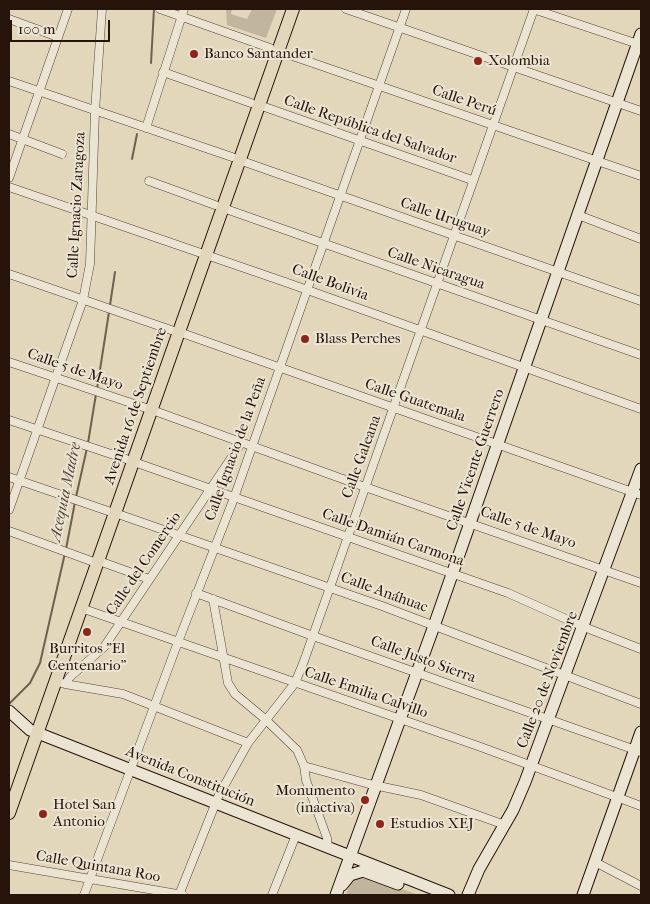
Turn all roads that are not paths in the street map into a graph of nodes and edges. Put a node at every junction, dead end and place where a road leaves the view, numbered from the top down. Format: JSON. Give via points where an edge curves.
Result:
{"nodes":[{"id":1,"x":68,"y":9,"type":"edge"},
{"id":2,"x":102,"y":9,"type":"edge"},
{"id":3,"x":284,"y":9,"type":"edge"},
{"id":4,"x":293,"y":9,"type":"edge"},
{"id":5,"x":346,"y":9,"type":"edge"},
{"id":6,"x":406,"y":9,"type":"edge"},
{"id":7,"x":533,"y":9,"type":"edge"},
{"id":8,"x":162,"y":10,"type":"edge"},
{"id":9,"x":183,"y":13,"type":"edge"},
{"id":10,"x":9,"y":19,"type":"edge"},
{"id":11,"x":399,"y":28,"type":"junction"},
{"id":12,"x":58,"y":37,"type":"junction"},
{"id":13,"x":640,"y":41,"type":"edge"},
{"id":14,"x":274,"y":49,"type":"junction"},
{"id":15,"x":513,"y":67,"type":"junction"},
{"id":16,"x":163,"y":72,"type":"junction"},
{"id":17,"x":9,"y":80,"type":"edge"},
{"id":18,"x":379,"y":85,"type":"junction"},
{"id":19,"x":39,"y":92,"type":"junction"},
{"id":20,"x":617,"y":102,"type":"junction"},
{"id":21,"x":255,"y":104,"type":"junction"},
{"id":22,"x":95,"y":111,"type":"junction"},
{"id":23,"x":641,"y":111,"type":"edge"},
{"id":24,"x":492,"y":125,"type":"junction"},
{"id":25,"x":141,"y":126,"type":"junction"},
{"id":26,"x":9,"y":134,"type":"edge"},
{"id":27,"x":22,"y":139,"type":"junction"},
{"id":28,"x":359,"y":142,"type":"junction"},
{"id":29,"x":62,"y":154,"type":"dead end"},
{"id":30,"x":235,"y":159,"type":"junction"},
{"id":31,"x":597,"y":161,"type":"junction"},
{"id":32,"x":641,"y":176,"type":"edge"},
{"id":33,"x":9,"y":178,"type":"edge"},
{"id":34,"x":472,"y":180,"type":"junction"},
{"id":35,"x":149,"y":181,"type":"dead end"},
{"id":36,"x":9,"y":187,"type":"edge"},
{"id":37,"x":340,"y":196,"type":"junction"},
{"id":38,"x":219,"y":206,"type":"junction"},
{"id":39,"x":91,"y":214,"type":"junction"},
{"id":40,"x":578,"y":216,"type":"junction"},
{"id":41,"x":452,"y":236,"type":"junction"},
{"id":42,"x":641,"y":239,"type":"edge"},
{"id":43,"x":323,"y":244,"type":"junction"},
{"id":44,"x":202,"y":253,"type":"junction"},
{"id":45,"x":558,"y":272,"type":"junction"},
{"id":46,"x":9,"y":274,"type":"edge"},
{"id":47,"x":436,"y":283,"type":"junction"},
{"id":48,"x":307,"y":289,"type":"junction"},
{"id":49,"x":83,"y":300,"type":"junction"},
{"id":50,"x":641,"y":301,"type":"edge"},
{"id":51,"x":541,"y":319,"type":"junction"},
{"id":52,"x":175,"y":331,"type":"junction"},
{"id":53,"x":419,"y":331,"type":"junction"},
{"id":54,"x":641,"y":355,"type":"edge"},
{"id":55,"x":9,"y":362,"type":"edge"},
{"id":56,"x":525,"y":367,"type":"junction"},
{"id":57,"x":280,"y":368,"type":"junction"},
{"id":58,"x":56,"y":378,"type":"junction"},
{"id":59,"x":394,"y":408,"type":"junction"},
{"id":60,"x":148,"y":409,"type":"junction"},
{"id":61,"x":641,"y":409,"type":"edge"},
{"id":62,"x":9,"y":420,"type":"edge"},
{"id":63,"x":38,"y":430,"type":"junction"},
{"id":64,"x":242,"y":442,"type":"junction"},
{"id":65,"x":498,"y":444,"type":"junction"},
{"id":66,"x":253,"y":446,"type":"junction"},
{"id":67,"x":130,"y":460,"type":"junction"},
{"id":68,"x":641,"y":469,"type":"edge"},
{"id":69,"x":9,"y":478,"type":"edge"},
{"id":70,"x":20,"y":482,"type":"junction"},
{"id":71,"x":365,"y":487,"type":"junction"},
{"id":72,"x":210,"y":490,"type":"junction"},
{"id":73,"x":637,"y":494,"type":"edge"},
{"id":74,"x":234,"y":498,"type":"junction"},
{"id":75,"x":9,"y":510,"type":"edge"},
{"id":76,"x":112,"y":512,"type":"junction"},
{"id":77,"x":470,"y":522,"type":"junction"},
{"id":78,"x":9,"y":531,"type":"edge"},
{"id":79,"x":180,"y":536,"type":"junction"},
{"id":80,"x":348,"y":537,"type":"junction"},
{"id":81,"x":215,"y":547,"type":"junction"},
{"id":82,"x":95,"y":561,"type":"junction"},
{"id":83,"x":605,"y":570,"type":"junction"},
{"id":84,"x":452,"y":573,"type":"junction"},
{"id":85,"x":149,"y":579,"type":"junction"},
{"id":86,"x":641,"y":583,"type":"edge"},
{"id":87,"x":330,"y":588,"type":"junction"},
{"id":88,"x":196,"y":592,"type":"junction"},
{"id":89,"x":213,"y":599,"type":"junction"},
{"id":90,"x":82,"y":608,"type":"junction"},
{"id":91,"x":121,"y":622,"type":"junction"},
{"id":92,"x":434,"y":626,"type":"junction"},
{"id":93,"x":584,"y":627,"type":"junction"},
{"id":94,"x":313,"y":636,"type":"junction"},
{"id":95,"x":178,"y":642,"type":"junction"},
{"id":96,"x":641,"y":649,"type":"edge"},
{"id":97,"x":223,"y":658,"type":"junction"},
{"id":98,"x":417,"y":672,"type":"junction"},
{"id":99,"x":566,"y":676,"type":"junction"},
{"id":100,"x":60,"y":683,"type":"junction"},
{"id":101,"x":295,"y":683,"type":"junction"},
{"id":102,"x":641,"y":704,"type":"edge"},
{"id":103,"x":154,"y":706,"type":"junction"},
{"id":104,"x":10,"y":712,"type":"edge"},
{"id":105,"x":265,"y":719,"type":"junction"},
{"id":106,"x":400,"y":720,"type":"junction"},
{"id":107,"x":548,"y":720,"type":"junction"},
{"id":108,"x":34,"y":732,"type":"junction"},
{"id":109,"x":641,"y":732,"type":"edge"},
{"id":110,"x":248,"y":743,"type":"junction"},
{"id":111,"x":638,"y":751,"type":"edge"},
{"id":112,"x":304,"y":766,"type":"junction"},
{"id":113,"x":531,"y":766,"type":"junction"},
{"id":114,"x":130,"y":769,"type":"junction"},
{"id":115,"x":377,"y":785,"type":"junction"},
{"id":116,"x":9,"y":789,"type":"edge"},
{"id":117,"x":618,"y":797,"type":"junction"},
{"id":118,"x":215,"y":803,"type":"junction"},
{"id":119,"x":641,"y":806,"type":"edge"},
{"id":120,"x":9,"y":813,"type":"edge"},
{"id":121,"x":505,"y":824,"type":"junction"},
{"id":122,"x":296,"y":835,"type":"junction"},
{"id":123,"x":328,"y":848,"type":"junction"},
{"id":124,"x":350,"y":856,"type":"junction"},
{"id":125,"x":595,"y":862,"type":"junction"},
{"id":126,"x":9,"y":865,"type":"edge"},
{"id":127,"x":90,"y":880,"type":"junction"},
{"id":128,"x":641,"y":886,"type":"edge"},
{"id":129,"x":337,"y":893,"type":"edge"},
{"id":130,"x":84,"y":895,"type":"edge"},
{"id":131,"x":181,"y":895,"type":"edge"},
{"id":132,"x":272,"y":895,"type":"edge"},
{"id":133,"x":428,"y":895,"type":"edge"},
{"id":134,"x":449,"y":895,"type":"edge"},
{"id":135,"x":468,"y":895,"type":"edge"},
{"id":136,"x":583,"y":895,"type":"edge"}],
"edges":[{"from":1,"to":12,"type":"street"},
{"from":2,"to":22,"type":"street","name":"Calle Ignacio Zaragoza"},
{"from":3,"to":14,"type":"main road","name":"Avenida 16 de Septiembre"},
{"from":4,"to":14,"type":"main road","name":"Avenida 16 de Septiembre"},
{"from":5,"to":11,"type":"street"},
{"from":6,"to":11,"type":"street","name":"Calle Ignacio de la Peña"},
{"from":7,"to":13,"type":"street"},
{"from":7,"to":15,"type":"street","name":"Calle Galeana"},
{"from":8,"to":9,"type":"street","name":"Calle Perú"},
{"from":9,"to":14,"type":"street","name":"Calle Perú"},
{"from":9,"to":16,"type":"street"},
{"from":10,"to":12,"type":"street"},
{"from":11,"to":15,"type":"street"},
{"from":11,"to":18,"type":"street","name":"Calle Ignacio de la Peña"},
{"from":12,"to":19,"type":"street"},
{"from":13,"to":20,"type":"main road","name":"Calle Vicente Guerrero"},
{"from":14,"to":18,"type":"street","name":"Calle Perú"},
{"from":14,"to":21,"type":"main road","name":"Avenida 16 de Septiembre"},
{"from":15,"to":20,"type":"street"},
{"from":15,"to":24,"type":"street","name":"Calle Galeana"},
{"from":16,"to":21,"type":"street","name":"Calle República del Salvador"},
{"from":16,"to":25,"type":"street"},
{"from":17,"to":19,"type":"street","name":"Calle Uruguay"},
{"from":18,"to":24,"type":"street","name":"Calle Perú"},
{"from":18,"to":28,"type":"street","name":"Calle Ignacio de la Peña"},
{"from":19,"to":22,"type":"street","name":"Calle Uruguay"},
{"from":19,"to":27,"type":"street"},
{"from":20,"to":23,"type":"street"},
{"from":20,"to":31,"type":"main road","name":"Calle Vicente Guerrero"},
{"from":21,"to":28,"type":"street","name":"Calle República del Salvador"},
{"from":21,"to":30,"type":"main road","name":"Avenida 16 de Septiembre"},
{"from":22,"to":25,"type":"street","name":"Calle Uruguay"},
{"from":22,"to":39,"type":"street","name":"Calle Ignacio Zaragoza"},
{"from":24,"to":31,"type":"street","name":"Calle Perú"},
{"from":24,"to":34,"type":"street","name":"Calle Galeana"},
{"from":25,"to":30,"type":"street","name":"Calle Uruguay"},
{"from":26,"to":27,"type":"street"},
{"from":27,"to":29,"type":"street"},
{"from":27,"to":33,"type":"street"},
{"from":28,"to":34,"type":"street","name":"Calle República del Salvador"},
{"from":28,"to":37,"type":"street","name":"Calle Ignacio de la Peña"},
{"from":30,"to":37,"type":"street","name":"Calle Uruguay"},
{"from":30,"to":38,"type":"main road","name":"Avenida 16 de Septiembre"},
{"from":31,"to":32,"type":"street","name":"Calle Perú"},
{"from":31,"to":40,"type":"main road","name":"Calle Vicente Guerrero"},
{"from":34,"to":41,"type":"street","name":"Calle Galeana"},
{"from":35,"to":38,"type":"street","name":"Calle Nicaragua"},
{"from":36,"to":39,"type":"street","name":"Calle Bolivia"},
{"from":37,"to":41,"type":"street","name":"Calle Uruguay"},
{"from":37,"to":43,"type":"street","name":"Calle Ignacio de la Peña"},
{"from":38,"to":43,"type":"street","name":"Calle Nicaragua"},
{"from":38,"to":44,"type":"main road","name":"Avenida 16 de Septiembre"},
{"from":39,"to":44,"type":"street","name":"Calle Bolivia"},
{"from":39,"to":49,"type":"street","name":"Calle Ignacio Zaragoza","via":[[90,264]]},
{"from":40,"to":42,"type":"street"},
{"from":40,"to":45,"type":"main road","name":"Calle Vicente Guerrero"},
{"from":41,"to":45,"type":"street","name":"Calle Uruguay"},
{"from":41,"to":47,"type":"street","name":"Calle Galeana"},
{"from":43,"to":47,"type":"street","name":"Calle Nicaragua"},
{"from":43,"to":48,"type":"street","name":"Calle Ignacio de la Peña"},
{"from":44,"to":48,"type":"street","name":"Calle Bolivia"},
{"from":44,"to":52,"type":"main road","name":"Avenida 16 de Septiembre"},
{"from":45,"to":50,"type":"street","name":"Calle Uruguay"},
{"from":45,"to":51,"type":"main road","name":"Calle Vicente Guerrero"},
{"from":46,"to":49,"type":"street","name":"Calle Guatemala"},
{"from":47,"to":51,"type":"street","name":"Calle Nicaragua"},
{"from":47,"to":53,"type":"street","name":"Calle Galeana"},
{"from":48,"to":53,"type":"street","name":"Calle Bolivia"},
{"from":48,"to":57,"type":"street","name":"Calle Ignacio de la Peña"},
{"from":49,"to":52,"type":"street","name":"Calle Guatemala"},
{"from":49,"to":58,"type":"street","name":"Calle Ignacio Zaragoza"},
{"from":51,"to":54,"type":"street","name":"Calle Nicaragua"},
{"from":51,"to":56,"type":"main road","name":"Calle Vicente Guerrero"},
{"from":52,"to":57,"type":"street","name":"Calle Guatemala"},
{"from":52,"to":60,"type":"main road","name":"Avenida 16 de Septiembre"},
{"from":53,"to":56,"type":"street","name":"Calle Bolivia"},
{"from":53,"to":59,"type":"street","name":"Calle Galeana"},
{"from":55,"to":58,"type":"street","name":"Calle 5 de Mayo"},
{"from":56,"to":61,"type":"street","name":"Calle Bolivia"},
{"from":56,"to":65,"type":"main road","name":"Calle Vicente Guerrero"},
{"from":57,"to":59,"type":"street","name":"Calle Guatemala"},
{"from":57,"to":66,"type":"street","name":"Calle Ignacio de la Peña"},
{"from":58,"to":60,"type":"street","name":"Calle 5 de Mayo"},
{"from":58,"to":63,"type":"street","name":"Calle Ignacio Zaragoza"},
{"from":59,"to":65,"type":"street","name":"Calle Guatemala"},
{"from":59,"to":71,"type":"street","name":"Calle Galeana"},
{"from":60,"to":64,"type":"street","name":"Calle 5 de Mayo"},
{"from":60,"to":67,"type":"main road","name":"Avenida 16 de Septiembre"},
{"from":62,"to":63,"type":"street","name":"Calle Damián Carmona"},
{"from":63,"to":67,"type":"street","name":"Calle Damián Carmona"},
{"from":63,"to":70,"type":"street","name":"Calle Ignacio Zaragoza"},
{"from":64,"to":66,"type":"street","name":"Calle 5 de Mayo"},
{"from":64,"to":72,"type":"street","name":"Calle del Comercio"},
{"from":65,"to":73,"type":"street","name":"Calle Guatemala"},
{"from":65,"to":77,"type":"main road","name":"Calle Vicente Guerrero"},
{"from":66,"to":71,"type":"street","name":"Calle 5 de Mayo"},
{"from":66,"to":74,"type":"street","name":"Calle Ignacio de la Peña"},
{"from":67,"to":72,"type":"street","name":"Calle Damián Carmona"},
{"from":67,"to":76,"type":"main road","name":"Avenida 16 de Septiembre"},
{"from":68,"to":73,"type":"main road","name":"Calle 20 de Noviembre"},
{"from":69,"to":70,"type":"street","name":"Calle Anáhuac"},
{"from":70,"to":75,"type":"street","name":"Calle Ignacio Zaragoza"},
{"from":70,"to":76,"type":"street","name":"Calle Anáhuac"},
{"from":71,"to":77,"type":"street","name":"Calle 5 de Mayo"},
{"from":71,"to":80,"type":"street","name":"Calle Galeana"},
{"from":72,"to":74,"type":"street","name":"Calle Damián Carmona"},
{"from":72,"to":79,"type":"street","name":"Calle del Comercio"},
{"from":73,"to":83,"type":"main road","name":"Calle 20 de Noviembre"},
{"from":74,"to":80,"type":"street","name":"Calle Damián Carmona"},
{"from":74,"to":81,"type":"street","name":"Calle Ignacio de la Peña"},
{"from":76,"to":79,"type":"street","name":"Calle Anáhuac"},
{"from":76,"to":82,"type":"main road","name":"Avenida 16 de Septiembre"},
{"from":77,"to":83,"type":"street","name":"Calle 5 de Mayo"},
{"from":77,"to":84,"type":"main road","name":"Calle Vicente Guerrero"},
{"from":78,"to":82,"type":"street"},
{"from":79,"to":81,"type":"street","name":"Calle Anáhuac"},
{"from":79,"to":85,"type":"street","name":"Calle del Comercio"},
{"from":80,"to":84,"type":"street","name":"Calle Damián Carmona"},
{"from":80,"to":87,"type":"street","name":"Calle Galeana"},
{"from":81,"to":87,"type":"street","name":"Calle Anáhuac"},
{"from":81,"to":88,"type":"street","name":"Calle Ignacio de la Peña"},
{"from":82,"to":85,"type":"street"},
{"from":82,"to":90,"type":"main road","name":"Avenida 16 de Septiembre"},
{"from":82,"to":108,"type":"main road","name":"Avenida 16 de Septiembre"},
{"from":83,"to":86,"type":"street","name":"Calle 5 de Mayo"},
{"from":83,"to":93,"type":"main road","name":"Calle 20 de Noviembre"},
{"from":84,"to":92,"type":"main road","name":"Calle Vicente Guerrero"},
{"from":84,"to":93,"type":"street","name":"Calle Damián Carmona","via":[[536,604]]},
{"from":85,"to":91,"type":"street","name":"Calle del Comercio"},
{"from":87,"to":92,"type":"street","name":"Calle Anáhuac"},
{"from":87,"to":94,"type":"street","name":"Calle Galeana"},
{"from":88,"to":89,"type":"street","name":"Calle Justo Sierra"},
{"from":88,"to":95,"type":"street","name":"Calle Ignacio de la Peña"},
{"from":89,"to":94,"type":"street","name":"Calle Justo Sierra"},
{"from":89,"to":97,"type":"street"},
{"from":90,"to":91,"type":"street","name":"Calle Emilia Calvillo"},
{"from":90,"to":100,"type":"main road","name":"Avenida 16 de Septiembre"},
{"from":91,"to":95,"type":"street","name":"Calle Emilia Calvillo"},
{"from":91,"to":100,"type":"street","name":"Calle del Comercio","via":[[104,647]]},
{"from":92,"to":98,"type":"main road","name":"Calle Vicente Guerrero"},
{"from":92,"to":99,"type":"street","name":"Calle Anáhuac"},
{"from":93,"to":96,"type":"street","name":"Calle Damián Carmona"},
{"from":93,"to":99,"type":"main road","name":"Calle 20 de Noviembre"},
{"from":94,"to":98,"type":"street","name":"Calle Justo Sierra"},
{"from":94,"to":101,"type":"street","name":"Calle Galeana"},
{"from":95,"to":97,"type":"street","name":"Calle Emilia Calvillo"},
{"from":95,"to":103,"type":"street","name":"Calle Ignacio de la Peña"},
{"from":97,"to":101,"type":"street","name":"Calle Emilia Calvillo"},
{"from":97,"to":105,"type":"street","via":[[231,689]]},
{"from":98,"to":106,"type":"main road","name":"Calle Vicente Guerrero"},
{"from":98,"to":107,"type":"street","name":"Calle Justo Sierra"},
{"from":99,"to":102,"type":"street","name":"Calle Anáhuac"},
{"from":99,"to":107,"type":"main road","name":"Calle 20 de Noviembre"},
{"from":100,"to":103,"type":"street","via":[[112,691]]},
{"from":100,"to":108,"type":"main road","name":"Avenida 16 de Septiembre"},
{"from":101,"to":105,"type":"street","name":"Calle Galeana"},
{"from":101,"to":106,"type":"street","name":"Calle Emilia Calvillo"},
{"from":103,"to":110,"type":"street"},
{"from":103,"to":114,"type":"street","name":"Calle Ignacio de la Peña"},
{"from":104,"to":108,"type":"main road","name":"Avenida Constitución"},
{"from":105,"to":110,"type":"street","name":"Calle Galeana"},
{"from":105,"to":112,"type":"street","via":[[297,750]]},
{"from":106,"to":113,"type":"street","name":"Calle Emilia Calvillo"},
{"from":106,"to":115,"type":"main road","name":"Calle Vicente Guerrero"},
{"from":107,"to":111,"type":"street","name":"Calle Justo Sierra"},
{"from":107,"to":113,"type":"main road","name":"Calle 20 de Noviembre"},
{"from":108,"to":114,"type":"main road","name":"Avenida Constitución"},
{"from":108,"to":116,"type":"main road","name":"Avenida 16 de Septiembre"},
{"from":108,"to":120,"type":"main road","name":"Avenida 16 de Septiembre"},
{"from":109,"to":111,"type":"main road"},
{"from":110,"to":118,"type":"street","name":"Calle Galeana"},
{"from":111,"to":117,"type":"main road"},
{"from":112,"to":115,"type":"street"},
{"from":112,"to":123,"type":"street"},
{"from":113,"to":117,"type":"street","name":"Calle Emilia Calvillo"},
{"from":113,"to":121,"type":"main road","name":"Calle 20 de Noviembre"},
{"from":114,"to":118,"type":"main road","name":"Avenida Constitución"},
{"from":114,"to":127,"type":"street","name":"Calle Ignacio de la Peña"},
{"from":115,"to":121,"type":"street","via":[[427,797]]},
{"from":115,"to":124,"type":"main road","name":"Calle Vicente Guerrero"},
{"from":117,"to":119,"type":"street","name":"Calle Emilia Calvillo"},
{"from":117,"to":125,"type":"main road"},
{"from":118,"to":122,"type":"main road","name":"Avenida Constitución"},
{"from":118,"to":131,"type":"street","name":"Calle Galeana"},
{"from":121,"to":135,"type":"main road","name":"Calle 20 de Noviembre"},
{"from":122,"to":123,"type":"main road","name":"Avenida Constitución"},
{"from":122,"to":132,"type":"street"},
{"from":123,"to":124,"type":"main road","name":"Avenida Constitución"},
{"from":124,"to":129,"type":"main road","name":"Calle Vicente Guerrero"},
{"from":124,"to":134,"type":"main road","name":"Avenida Constitución"},
{"from":125,"to":128,"type":"street"},
{"from":125,"to":136,"type":"main road"},
{"from":126,"to":127,"type":"street","name":"Calle Quintana Roo"},
{"from":127,"to":130,"type":"street","name":"Calle Ignacio de la Peña"},
{"from":127,"to":131,"type":"street","name":"Calle Quintana Roo"},
{"from":129,"to":133,"type":"main road","via":[[350,875],[363,871]]}]}
